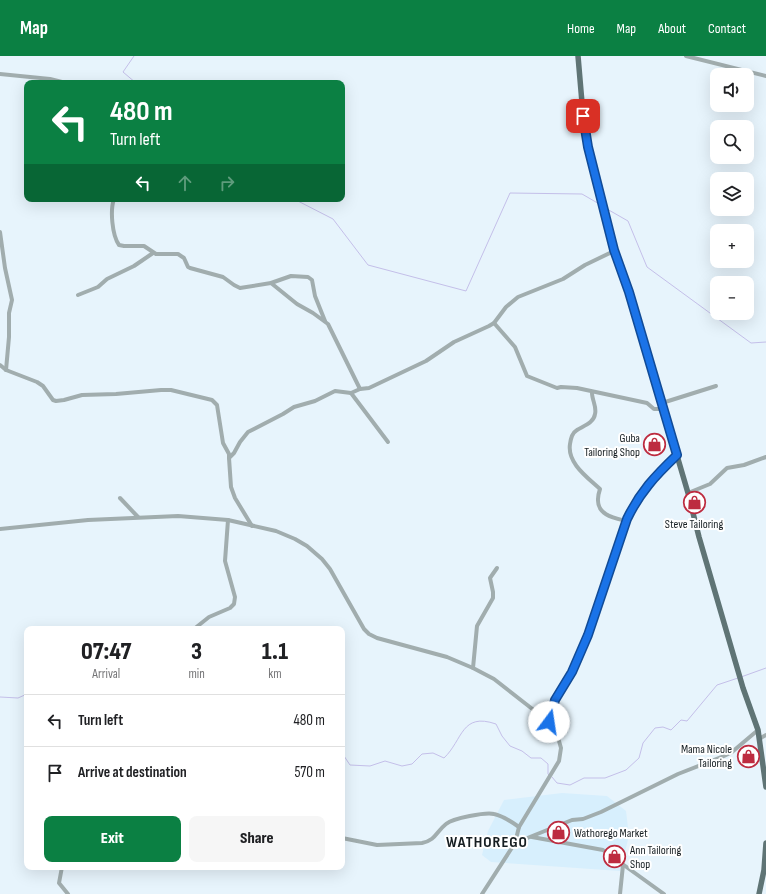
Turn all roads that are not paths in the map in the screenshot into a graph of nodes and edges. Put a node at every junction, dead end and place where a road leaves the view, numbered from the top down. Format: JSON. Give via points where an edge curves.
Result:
{"nodes":[{"id":1,"x":578,"y":56,"type":"edge"},
{"id":2,"x":686,"y":56,"type":"edge"},
{"id":3,"x":0,"y":74,"type":"edge"},
{"id":4,"x":766,"y":76,"type":"edge"},
{"id":5,"x":54,"y":80,"type":"edge"},
{"id":6,"x":114,"y":202,"type":"edge"},
{"id":7,"x":0,"y":232,"type":"edge"},
{"id":8,"x":614,"y":250,"type":"junction"},
{"id":9,"x":153,"y":252,"type":"junction"},
{"id":10,"x":270,"y":283,"type":"junction"},
{"id":11,"x":78,"y":295,"type":"dead end"},
{"id":12,"x":325,"y":321,"type":"junction"},
{"id":13,"x":494,"y":323,"type":"junction"},
{"id":14,"x":0,"y":365,"type":"edge"},
{"id":15,"x":6,"y":370,"type":"junction"},
{"id":16,"x":716,"y":386,"type":"dead end"},
{"id":17,"x":360,"y":389,"type":"junction"},
{"id":18,"x":351,"y":393,"type":"junction"},
{"id":19,"x":592,"y":393,"type":"junction"},
{"id":20,"x":662,"y":403,"type":"junction"},
{"id":21,"x":664,"y":409,"type":"junction"},
{"id":22,"x":388,"y":442,"type":"dead end"},
{"id":23,"x":677,"y":455,"type":"junction"},
{"id":24,"x":766,"y":457,"type":"edge"},
{"id":25,"x":229,"y":458,"type":"junction"},
{"id":26,"x":688,"y":493,"type":"junction"},
{"id":27,"x":120,"y":498,"type":"dead end"},
{"id":28,"x":138,"y":517,"type":"junction"},
{"id":29,"x":228,"y":520,"type":"junction"},
{"id":30,"x":626,"y":521,"type":"junction"},
{"id":31,"x":252,"y":526,"type":"junction"},
{"id":32,"x":0,"y":529,"type":"edge"},
{"id":33,"x":497,"y":568,"type":"dead end"},
{"id":34,"x":198,"y":626,"type":"edge"},
{"id":35,"x":473,"y":668,"type":"junction"},
{"id":36,"x":549,"y":722,"type":"junction"},
{"id":37,"x":757,"y":734,"type":"junction"},
{"id":38,"x":766,"y":735,"type":"edge"},
{"id":39,"x":766,"y":774,"type":"edge"},
{"id":40,"x":766,"y":787,"type":"edge"},
{"id":41,"x":519,"y":827,"type":"junction"},
{"id":42,"x":532,"y":837,"type":"junction"},
{"id":43,"x":345,"y":839,"type":"edge"},
{"id":44,"x":515,"y":843,"type":"junction"},
{"id":45,"x":766,"y":843,"type":"edge"},
{"id":46,"x":623,"y":865,"type":"junction"},
{"id":47,"x":61,"y":870,"type":"edge"},
{"id":48,"x":68,"y":894,"type":"edge"},
{"id":49,"x":482,"y":894,"type":"edge"},
{"id":50,"x":620,"y":894,"type":"edge"},
{"id":51,"x":664,"y":894,"type":"edge"},
{"id":52,"x":759,"y":894,"type":"edge"}],
"edges":[{"from":1,"to":8,"type":"main road","via":[[584,126]]},
{"from":2,"to":4,"type":"street"},
{"from":3,"to":5,"type":"street"},
{"from":6,"to":9,"type":"street","via":[[112,217],[115,238],[119,244],[144,246]]},
{"from":7,"to":15,"type":"street","via":[[12,300]]},
{"from":8,"to":13,"type":"street","via":[[563,279],[518,297],[506,307]]},
{"from":8,"to":20,"type":"main road"},
{"from":9,"to":10,"type":"street","via":[[178,254],[184,258],[188,267],[223,277],[240,288]]},
{"from":9,"to":11,"type":"street","via":[[134,266],[107,278],[98,287]]},
{"from":10,"to":12,"type":"street"},
{"from":10,"to":12,"type":"street","via":[[291,276],[310,278]]},
{"from":12,"to":17,"type":"street"},
{"from":13,"to":17,"type":"street","via":[[454,342],[426,361],[380,384]]},
{"from":13,"to":19,"type":"street","via":[[515,347],[528,376],[557,388],[577,388]]},
{"from":14,"to":15,"type":"street"},
{"from":15,"to":25,"type":"street","via":[[37,382],[56,401],[82,395],[161,390],[212,400],[217,405],[223,444]]},
{"from":16,"to":20,"type":"street"},
{"from":17,"to":18,"type":"street"},
{"from":18,"to":22,"type":"street"},
{"from":18,"to":25,"type":"street","via":[[335,391],[315,401],[294,407],[248,432]]},
{"from":19,"to":21,"type":"street","via":[[647,403],[654,409]]},
{"from":19,"to":30,"type":"street","via":[[595,415],[571,437],[571,457],[600,489],[597,499],[600,509],[607,516]]},
{"from":20,"to":21,"type":"main road"},
{"from":21,"to":23,"type":"main road"},
{"from":23,"to":26,"type":"main road"},
{"from":23,"to":30,"type":"street","via":[[650,482]]},
{"from":24,"to":26,"type":"street","via":[[726,468],[710,484]]},
{"from":25,"to":31,"type":"street","via":[[231,487]]},
{"from":26,"to":37,"type":"main road"},
{"from":27,"to":28,"type":"street"},
{"from":28,"to":29,"type":"street","via":[[178,516]]},
{"from":28,"to":32,"type":"street"},
{"from":29,"to":31,"type":"street"},
{"from":29,"to":34,"type":"street","via":[[225,561],[235,597],[234,604]]},
{"from":30,"to":36,"type":"street","via":[[588,635],[572,672],[555,700]]},
{"from":31,"to":35,"type":"street","via":[[276,531],[295,539],[314,552],[330,569],[369,634],[447,657]]},
{"from":33,"to":35,"type":"street","via":[[490,578],[493,598],[477,626]]},
{"from":35,"to":36,"type":"street","via":[[494,679]]},
{"from":36,"to":41,"type":"street","via":[[559,740],[559,762]]},
{"from":37,"to":38,"type":"street"},
{"from":37,"to":39,"type":"main road"},
{"from":37,"to":42,"type":"street","via":[[724,756],[678,774],[589,817],[572,820]]},
{"from":39,"to":40,"type":"main road"},
{"from":41,"to":43,"type":"street","via":[[493,813],[468,816],[446,824],[430,842],[377,845]]},
{"from":41,"to":44,"type":"street"},
{"from":42,"to":44,"type":"street"},
{"from":42,"to":46,"type":"street","via":[[598,848]]},
{"from":44,"to":49,"type":"street"},
{"from":45,"to":52,"type":"main road"},
{"from":46,"to":50,"type":"street"},
{"from":46,"to":51,"type":"street"},
{"from":47,"to":48,"type":"street","via":[[59,883]]}]}
